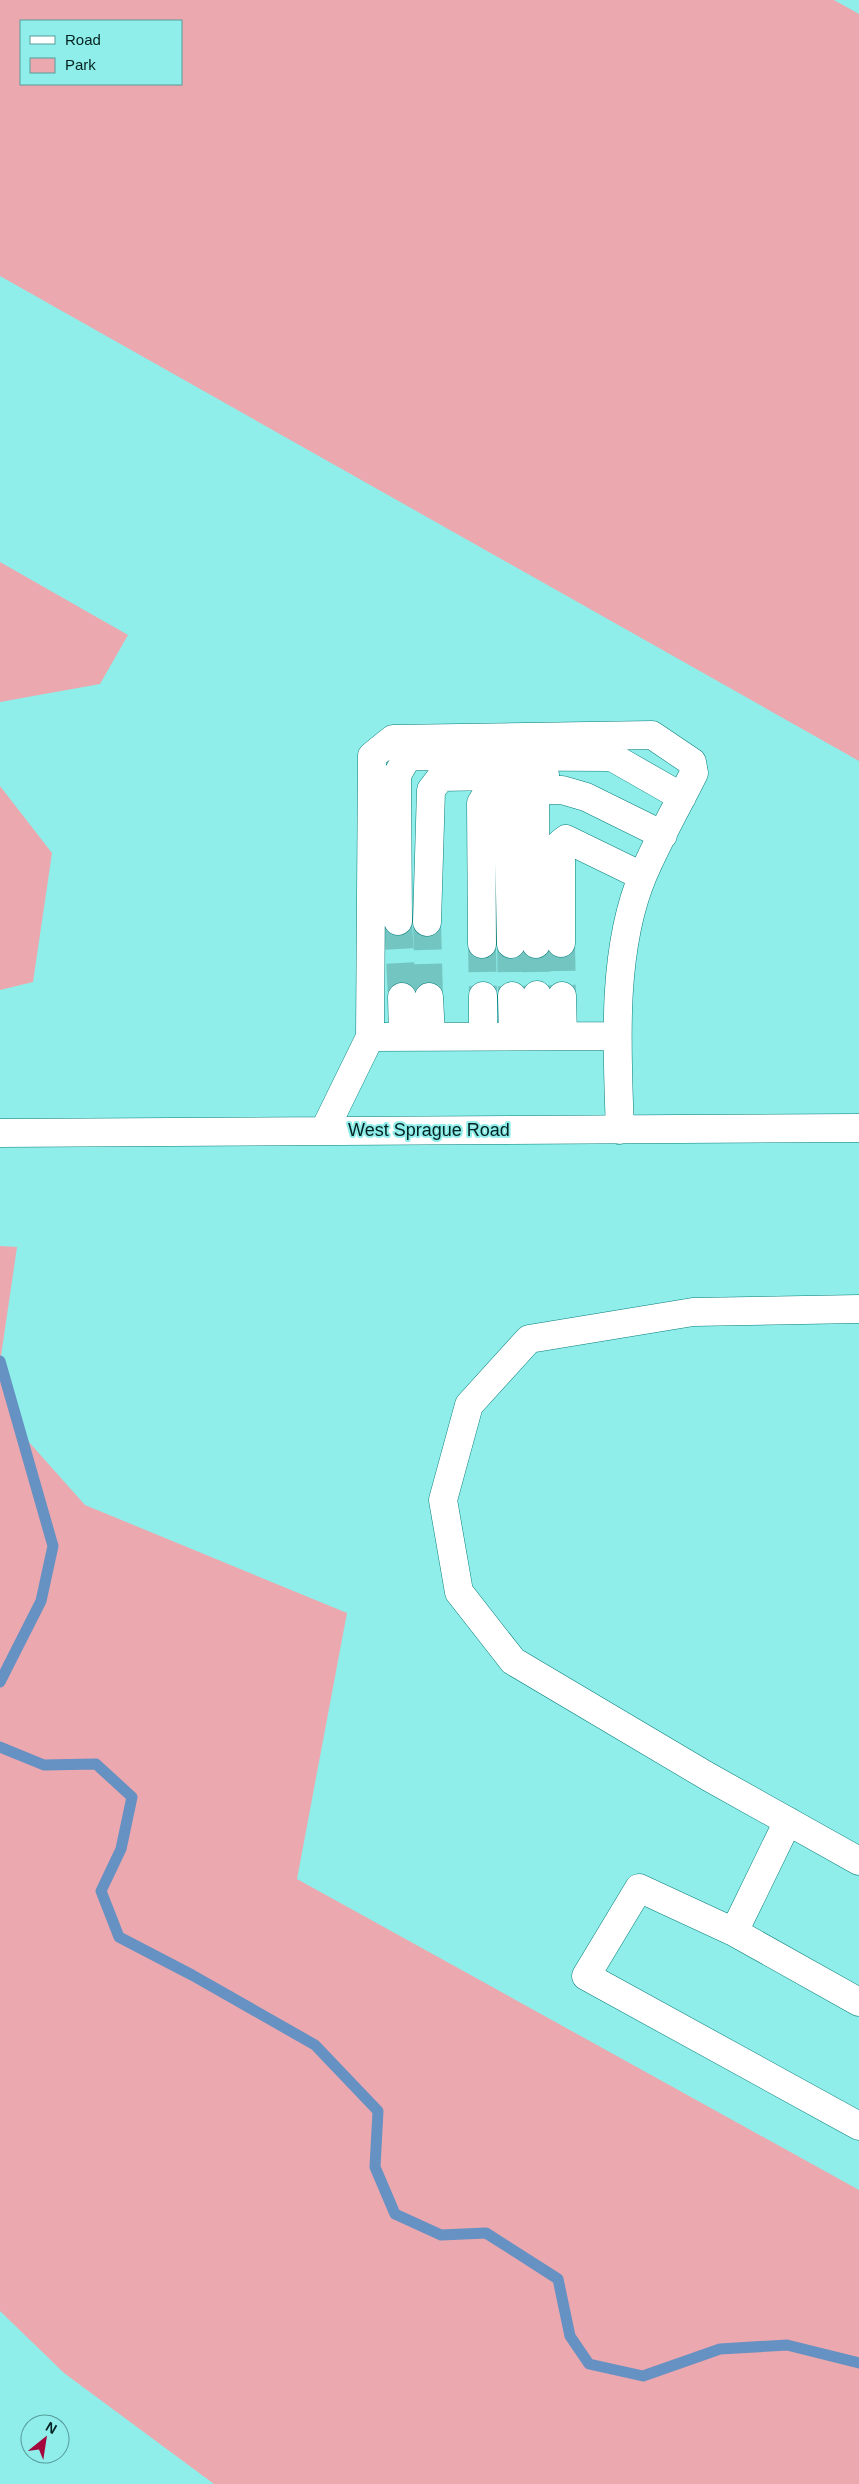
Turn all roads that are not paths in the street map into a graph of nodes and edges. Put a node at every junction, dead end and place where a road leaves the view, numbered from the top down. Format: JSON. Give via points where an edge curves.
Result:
{"nodes":[{"id":1,"x":522,"y":790,"type":"junction"},
{"id":2,"x":673,"y":815,"type":"junction"},
{"id":3,"x":642,"y":876,"type":"junction"},
{"id":4,"x":398,"y":921,"type":"tunnel mouth"},
{"id":5,"x":427,"y":922,"type":"tunnel mouth"},
{"id":6,"x":482,"y":944,"type":"tunnel mouth"},
{"id":7,"x":483,"y":996,"type":"tunnel mouth"},
{"id":8,"x":402,"y":997,"type":"tunnel mouth"},
{"id":9,"x":428,"y":997,"type":"tunnel mouth"},
{"id":10,"x":403,"y":1036,"type":"junction"},
{"id":11,"x":431,"y":1036,"type":"junction"},
{"id":12,"x":483,"y":1036,"type":"junction"},
{"id":13,"x":538,"y":1036,"type":"junction"},
{"id":14,"x":616,"y":1036,"type":"junction"},
{"id":15,"x":370,"y":1037,"type":"junction"},
{"id":16,"x":859,"y":1128,"type":"edge"},
{"id":17,"x":620,"y":1130,"type":"junction"},
{"id":18,"x":324,"y":1131,"type":"junction"},
{"id":19,"x":0,"y":1133,"type":"edge"},
{"id":20,"x":859,"y":1309,"type":"edge"},
{"id":21,"x":788,"y":1821,"type":"junction"},
{"id":22,"x":859,"y":1861,"type":"edge"},
{"id":23,"x":734,"y":1932,"type":"junction"},
{"id":24,"x":859,"y":2002,"type":"edge"},
{"id":25,"x":859,"y":2126,"type":"edge"}],
"edges":[{"from":1,"to":2,"type":"street","via":[[562,790],[586,798]]},
{"from":1,"to":3,"type":"street","via":[[536,944],[561,843],[566,839]]},
{"from":1,"to":6,"type":"street","via":[[489,791],[481,803]]},
{"from":2,"to":3,"type":"street"},
{"from":2,"to":4,"type":"street","via":[[612,757],[408,756],[397,775]]},
{"from":2,"to":5,"type":"street","via":[[603,773],[440,777],[432,790]]},
{"from":2,"to":15,"type":"street","via":[[694,773],[692,762],[652,735],[393,739],[372,756]]},
{"from":3,"to":14,"type":"street","via":[[626,930]]},
{"from":7,"to":12,"type":"street"},
{"from":8,"to":10,"type":"street"},
{"from":9,"to":11,"type":"street"},
{"from":10,"to":11,"type":"street"},
{"from":10,"to":15,"type":"street"},
{"from":11,"to":12,"type":"street"},
{"from":12,"to":13,"type":"street"},
{"from":13,"to":13,"type":"street","via":[[537,996]]},
{"from":13,"to":14,"type":"street"},
{"from":14,"to":17,"type":"street"},
{"from":15,"to":18,"type":"street"},
{"from":16,"to":17,"type":"street","name":"West Sprague Road"},
{"from":17,"to":18,"type":"street","name":"West Sprague Road"},
{"from":18,"to":19,"type":"street","name":"West Sprague Road"},
{"from":20,"to":21,"type":"street","via":[[693,1312],[529,1339],[469,1405],[443,1500],[459,1592],[513,1662]]},
{"from":21,"to":22,"type":"street"},
{"from":21,"to":23,"type":"street"},
{"from":23,"to":24,"type":"street"},
{"from":23,"to":25,"type":"street","via":[[639,1888],[586,1976]]}]}
